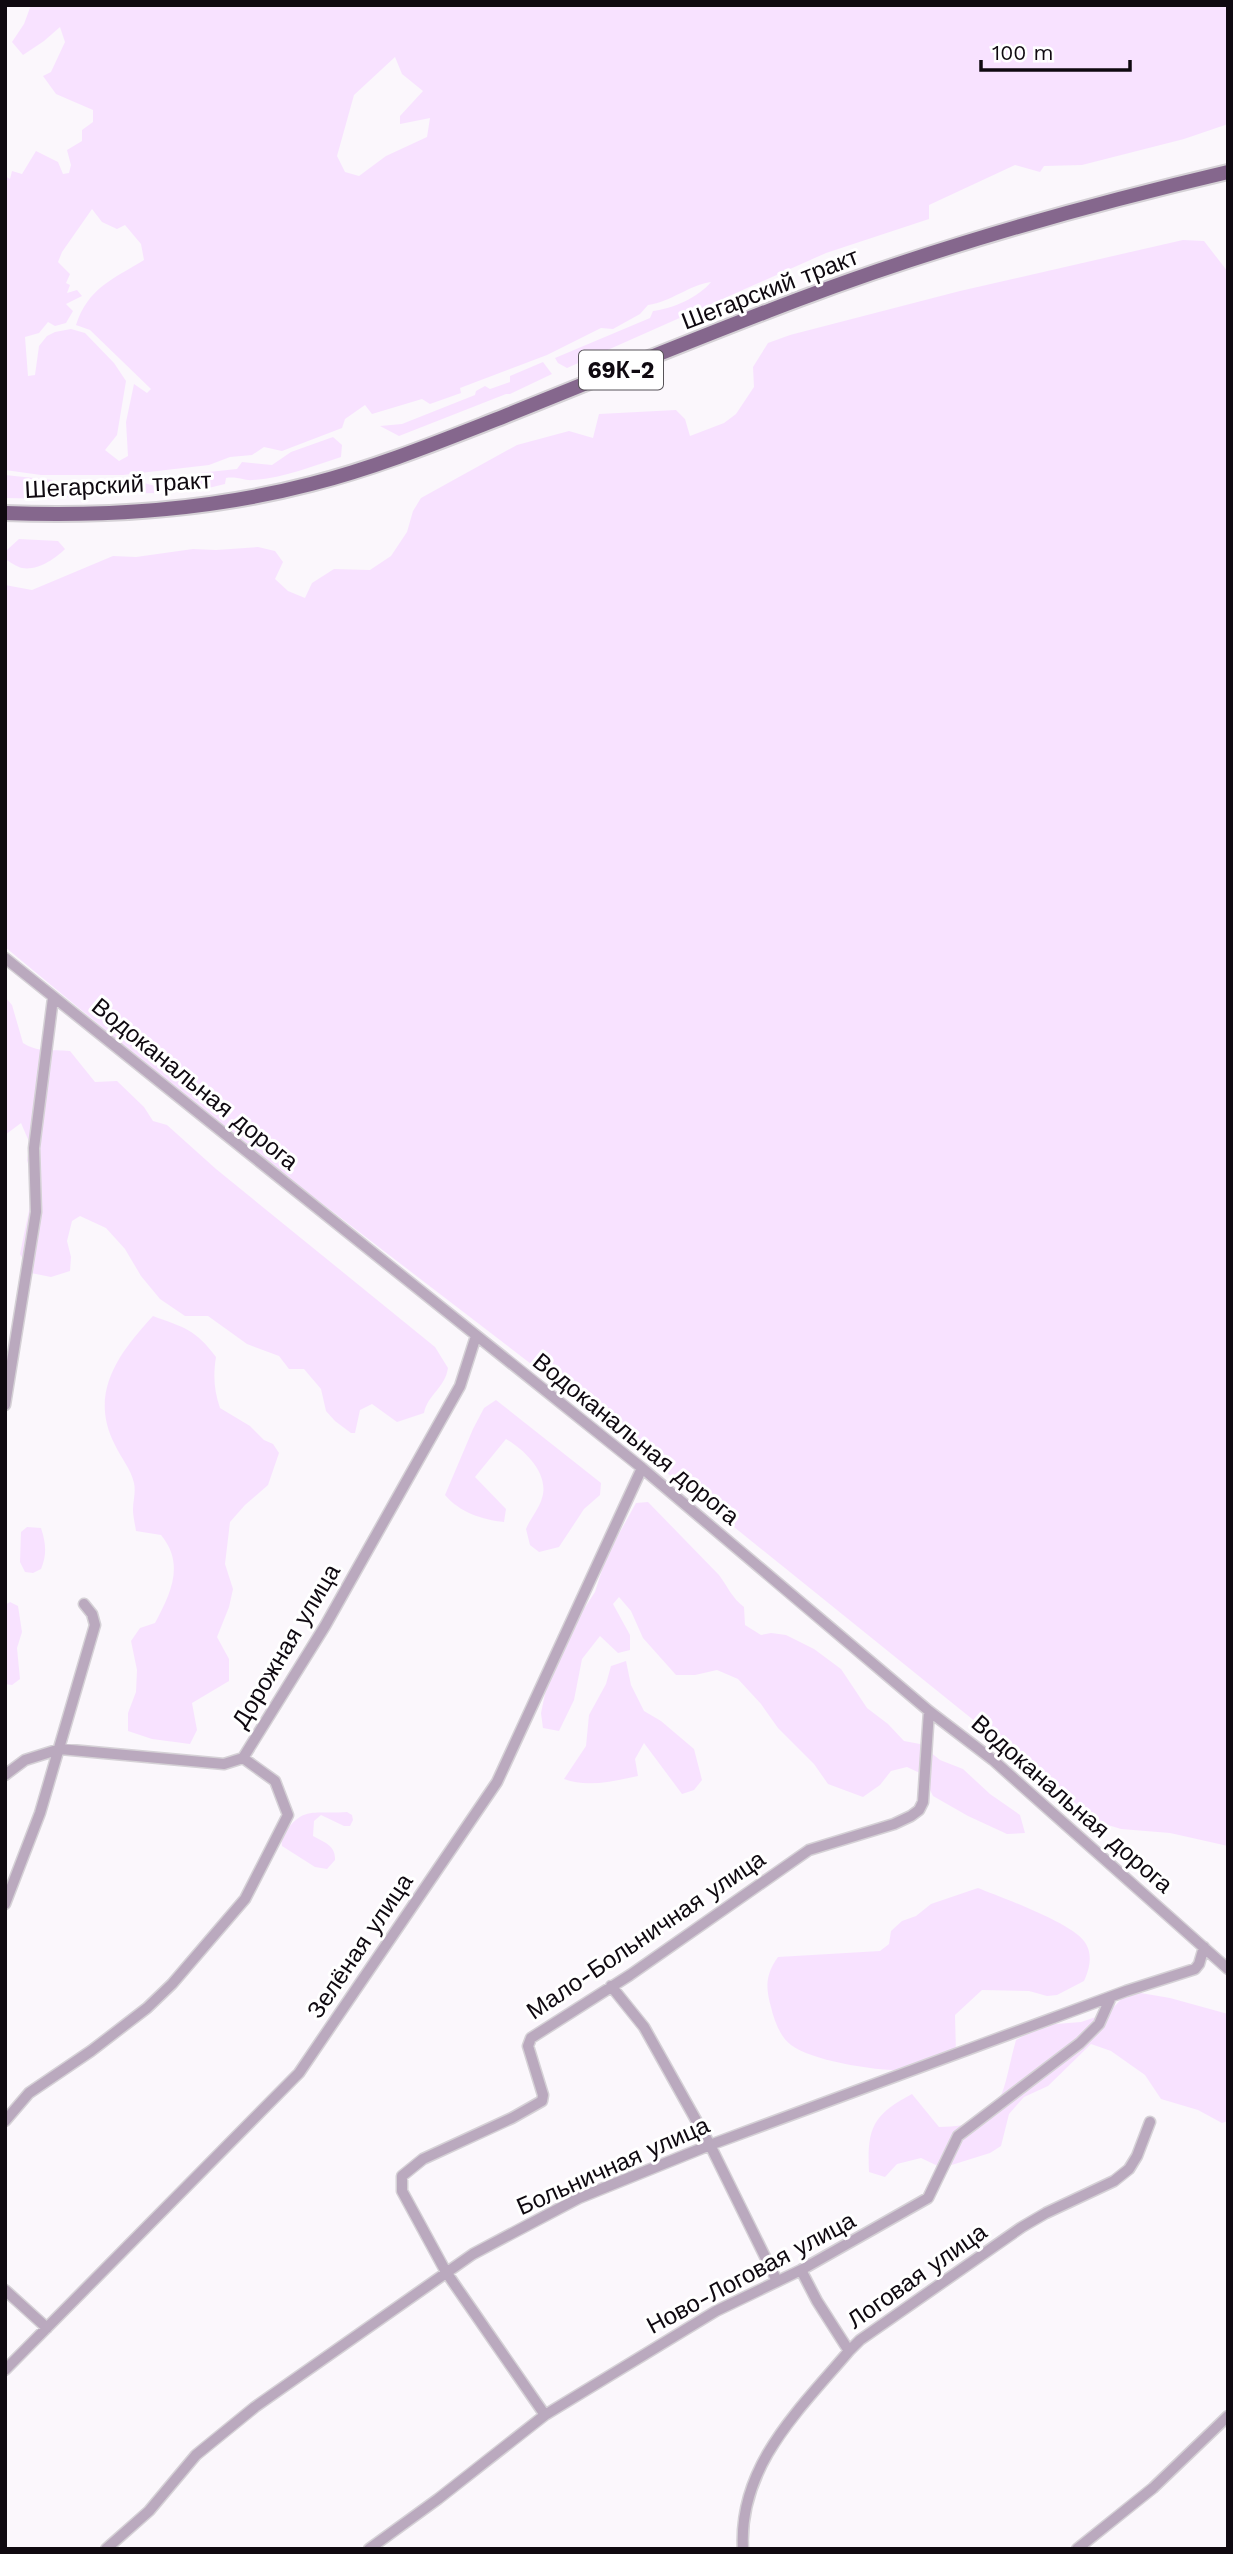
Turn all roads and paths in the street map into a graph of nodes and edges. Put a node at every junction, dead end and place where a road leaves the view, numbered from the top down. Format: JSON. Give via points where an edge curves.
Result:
{"nodes":[{"id":1,"x":1228,"y":172,"type":"edge"},
{"id":2,"x":5,"y":513,"type":"edge"},
{"id":3,"x":5,"y":958,"type":"edge"},
{"id":4,"x":53,"y":998,"type":"junction"},
{"id":5,"x":476,"y":1336,"type":"junction"},
{"id":6,"x":5,"y":1405,"type":"edge"},
{"id":7,"x":642,"y":1468,"type":"junction"},
{"id":8,"x":84,"y":1604,"type":"dead end"},
{"id":9,"x":929,"y":1711,"type":"junction"},
{"id":10,"x":60,"y":1749,"type":"junction"},
{"id":11,"x":243,"y":1758,"type":"junction"},
{"id":12,"x":5,"y":1775,"type":"edge"},
{"id":13,"x":5,"y":1904,"type":"edge"},
{"id":14,"x":1204,"y":1947,"type":"junction"},
{"id":15,"x":1228,"y":1969,"type":"edge"},
{"id":16,"x":611,"y":1986,"type":"junction"},
{"id":17,"x":1111,"y":1997,"type":"junction"},
{"id":18,"x":5,"y":2122,"type":"edge"},
{"id":19,"x":1150,"y":2122,"type":"dead end"},
{"id":20,"x":710,"y":2145,"type":"junction"},
{"id":21,"x":801,"y":2270,"type":"junction"},
{"id":22,"x":446,"y":2272,"type":"junction"},
{"id":23,"x":777,"y":2281,"type":"junction"},
{"id":24,"x":5,"y":2290,"type":"edge"},
{"id":25,"x":47,"y":2328,"type":"junction"},
{"id":26,"x":849,"y":2351,"type":"junction"},
{"id":27,"x":5,"y":2370,"type":"edge"},
{"id":28,"x":545,"y":2415,"type":"junction"},
{"id":29,"x":1228,"y":2416,"type":"edge"},
{"id":30,"x":106,"y":2549,"type":"edge"},
{"id":31,"x":369,"y":2549,"type":"edge"},
{"id":32,"x":743,"y":2549,"type":"edge"},
{"id":33,"x":1077,"y":2549,"type":"edge"}],
"edges":[{"from":1,"to":2,"type":"main road","name":"Шегарский тракт","number":"69К-2","via":[[1101,204],[839,285],[398,458],[312,484],[173,509]]},
{"from":3,"to":4,"type":"street","name":"Водоканальная дорога"},
{"from":4,"to":5,"type":"street","name":"Водоканальная дорога"},
{"from":4,"to":6,"type":"street","via":[[34,1148],[36,1212]]},
{"from":5,"to":7,"type":"street","name":"Водоканальная дорога"},
{"from":5,"to":11,"type":"street","name":"Дорожная улица","via":[[460,1386],[325,1626]]},
{"from":7,"to":9,"type":"street","name":"Водоканальная дорога"},
{"from":7,"to":25,"type":"street","name":"Зелёная улица","via":[[497,1782],[299,2073]]},
{"from":8,"to":10,"type":"street","via":[[95,1625]]},
{"from":9,"to":14,"type":"street","name":"Водоканальная дорога","via":[[993,1760]]},
{"from":9,"to":16,"type":"street","name":"Мало-Больничная улица","via":[[919,1810],[894,1824],[809,1850]]},
{"from":10,"to":11,"type":"street","name":"Дорожная улица","via":[[224,1764]]},
{"from":10,"to":12,"type":"street","name":"Дорожная улица","via":[[25,1760]]},
{"from":10,"to":13,"type":"street"},
{"from":11,"to":18,"type":"street","via":[[275,1781],[288,1815],[245,1899],[147,2008],[29,2093]]},
{"from":14,"to":15,"type":"street","name":"Водоканальная дорога"},
{"from":14,"to":17,"type":"street","name":"Больничная улица","via":[[1195,1969]]},
{"from":16,"to":20,"type":"street","via":[[644,2027]]},
{"from":16,"to":22,"type":"street","name":"Мало-Больничная улица","via":[[531,2038],[528,2046],[542,2101],[423,2159],[402,2176],[402,2191]]},
{"from":17,"to":20,"type":"street","name":"Больничная улица"},
{"from":17,"to":21,"type":"street","name":"Ново-Логовая улица","via":[[1099,2024],[1080,2043],[958,2136],[928,2198]]},
{"from":19,"to":26,"type":"street","name":"Логовая улица","via":[[1137,2156],[1114,2181],[1022,2227]]},
{"from":20,"to":22,"type":"street","name":"Больничная улица","via":[[579,2198]]},
{"from":20,"to":23,"type":"street"},
{"from":21,"to":23,"type":"street","name":"Ново-Логовая улица"},
{"from":21,"to":26,"type":"street"},
{"from":22,"to":28,"type":"street"},
{"from":22,"to":30,"type":"street","name":"Больничная улица","via":[[255,2407],[197,2455],[149,2511]]},
{"from":23,"to":28,"type":"street","name":"Ново-Логовая улица","via":[[716,2311]]},
{"from":24,"to":25,"type":"street"},
{"from":25,"to":27,"type":"street","name":"Зелёная улица"},
{"from":26,"to":32,"type":"street","name":"Логовая улица","via":[[780,2431],[758,2468],[743,2523]]},
{"from":28,"to":31,"type":"street","name":"Ново-Логовая улица"},
{"from":29,"to":33,"type":"street","via":[[1153,2488]]}]}
